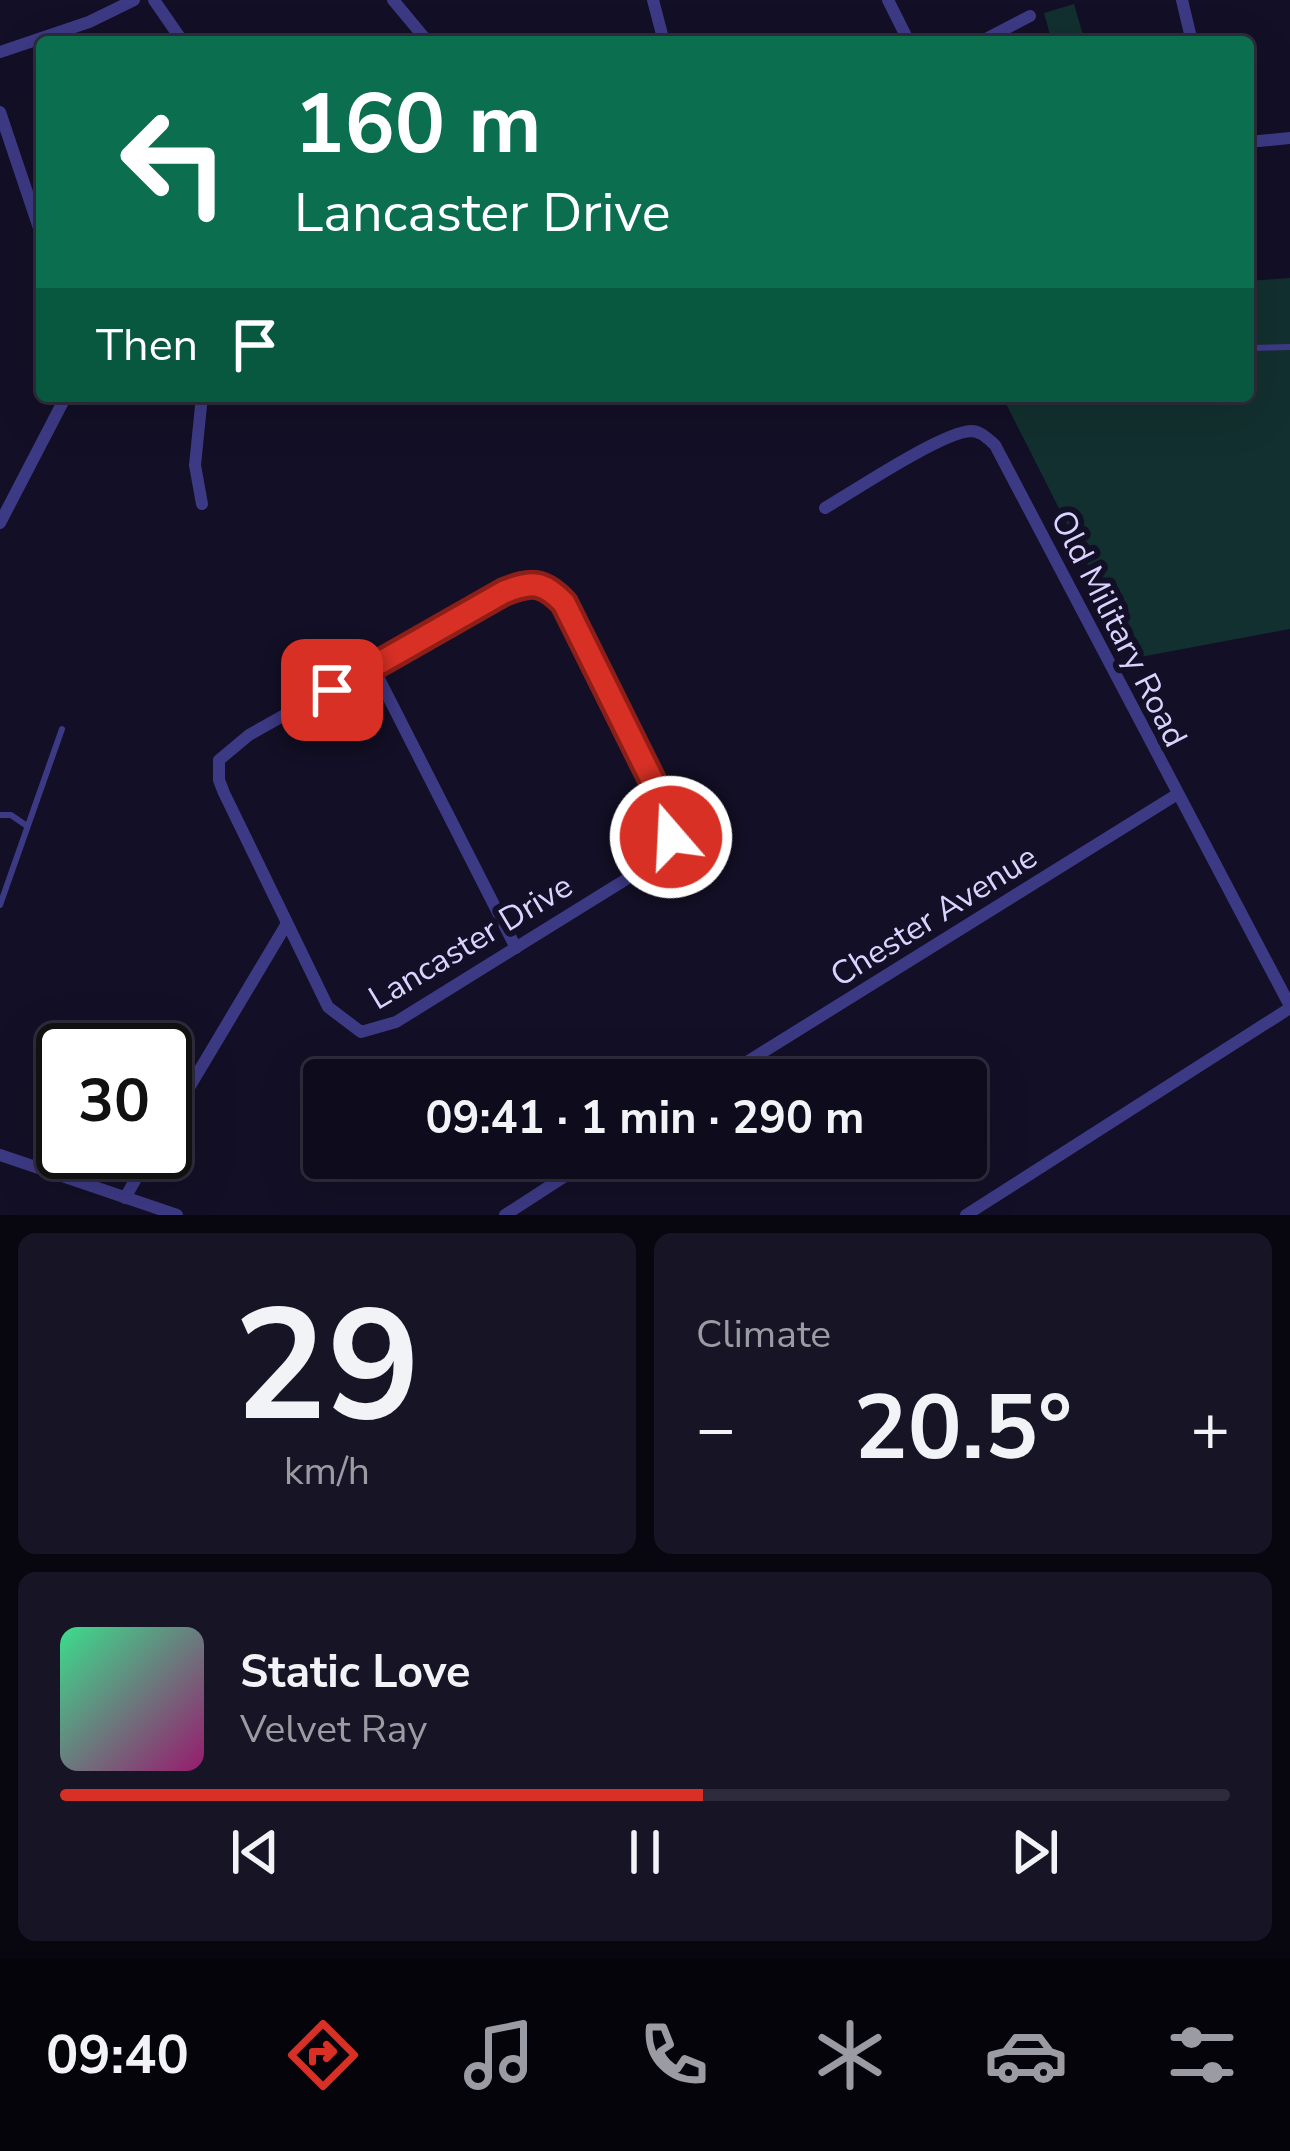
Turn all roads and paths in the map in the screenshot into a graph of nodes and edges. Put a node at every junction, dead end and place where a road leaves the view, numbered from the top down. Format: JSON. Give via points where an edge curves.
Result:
{"nodes":[{"id":1,"x":134,"y":0,"type":"edge"},
{"id":2,"x":154,"y":0,"type":"edge"},
{"id":3,"x":393,"y":0,"type":"edge"},
{"id":4,"x":653,"y":0,"type":"edge"},
{"id":5,"x":888,"y":0,"type":"edge"},
{"id":6,"x":1182,"y":0,"type":"edge"},
{"id":7,"x":1030,"y":16,"type":"dead end"},
{"id":8,"x":47,"y":36,"type":"edge"},
{"id":9,"x":179,"y":36,"type":"edge"},
{"id":10,"x":423,"y":36,"type":"edge"},
{"id":11,"x":662,"y":36,"type":"edge"},
{"id":12,"x":906,"y":36,"type":"edge"},
{"id":13,"x":992,"y":36,"type":"edge"},
{"id":14,"x":1191,"y":36,"type":"edge"},
{"id":15,"x":36,"y":40,"type":"edge"},
{"id":16,"x":0,"y":52,"type":"edge"},
{"id":17,"x":0,"y":112,"type":"edge"},
{"id":18,"x":1290,"y":138,"type":"edge"},
{"id":19,"x":1254,"y":141,"type":"edge"},
{"id":20,"x":36,"y":219,"type":"edge"},
{"id":21,"x":1290,"y":347,"type":"edge"},
{"id":22,"x":1254,"y":348,"type":"edge"},
{"id":23,"x":63,"y":402,"type":"edge"},
{"id":24,"x":201,"y":402,"type":"edge"},
{"id":25,"x":202,"y":505,"type":"dead end"},
{"id":26,"x":825,"y":508,"type":"dead end"},
{"id":27,"x":0,"y":523,"type":"edge"},
{"id":28,"x":373,"y":667,"type":"junction"},
{"id":29,"x":62,"y":728,"type":"dead end"},
{"id":30,"x":1176,"y":795,"type":"junction"},
{"id":31,"x":0,"y":815,"type":"edge"},
{"id":32,"x":27,"y":826,"type":"junction"},
{"id":33,"x":0,"y":905,"type":"edge"},
{"id":34,"x":286,"y":925,"type":"junction"},
{"id":35,"x":516,"y":948,"type":"junction"},
{"id":36,"x":1290,"y":1007,"type":"edge"},
{"id":37,"x":752,"y":1059,"type":"edge"},
{"id":38,"x":192,"y":1083,"type":"edge"},
{"id":39,"x":0,"y":1155,"type":"edge"},
{"id":40,"x":136,"y":1179,"type":"edge"},
{"id":41,"x":561,"y":1179,"type":"edge"},
{"id":42,"x":125,"y":1198,"type":"junction"},
{"id":43,"x":177,"y":1215,"type":"edge"},
{"id":44,"x":505,"y":1215,"type":"edge"},
{"id":45,"x":966,"y":1215,"type":"edge"}],
"edges":[{"from":1,"to":8,"type":"street"},
{"from":2,"to":9,"type":"street"},
{"from":3,"to":10,"type":"street"},
{"from":4,"to":11,"type":"street"},
{"from":5,"to":12,"type":"street"},
{"from":6,"to":14,"type":"street"},
{"from":7,"to":13,"type":"street"},
{"from":15,"to":16,"type":"street"},
{"from":17,"to":20,"type":"street"},
{"from":18,"to":19,"type":"street"},
{"from":21,"to":22,"type":"lane"},
{"from":23,"to":27,"type":"street"},
{"from":24,"to":25,"type":"street","via":[[195,465]]},
{"from":26,"to":30,"type":"street","name":"Old Military Road","via":[[938,444],[968,431],[984,435]]},
{"from":28,"to":34,"type":"street","name":"Lancaster Drive","via":[[219,760],[224,794]]},
{"from":28,"to":35,"type":"street"},
{"from":28,"to":35,"type":"street","name":"Lancaster Drive","via":[[522,585],[543,584],[564,603],[667,810],[671,837],[654,862]]},
{"from":29,"to":32,"type":"lane"},
{"from":30,"to":36,"type":"street","name":"Old Military Road"},
{"from":30,"to":37,"type":"street","name":"Chester Avenue"},
{"from":31,"to":32,"type":"lane"},
{"from":32,"to":33,"type":"lane"},
{"from":34,"to":35,"type":"street","name":"Lancaster Drive","via":[[328,1007],[361,1032],[396,1022]]},
{"from":34,"to":38,"type":"street"},
{"from":36,"to":45,"type":"street"},
{"from":39,"to":42,"type":"street"},
{"from":40,"to":42,"type":"street"},
{"from":41,"to":44,"type":"street"},
{"from":42,"to":43,"type":"street"}]}
